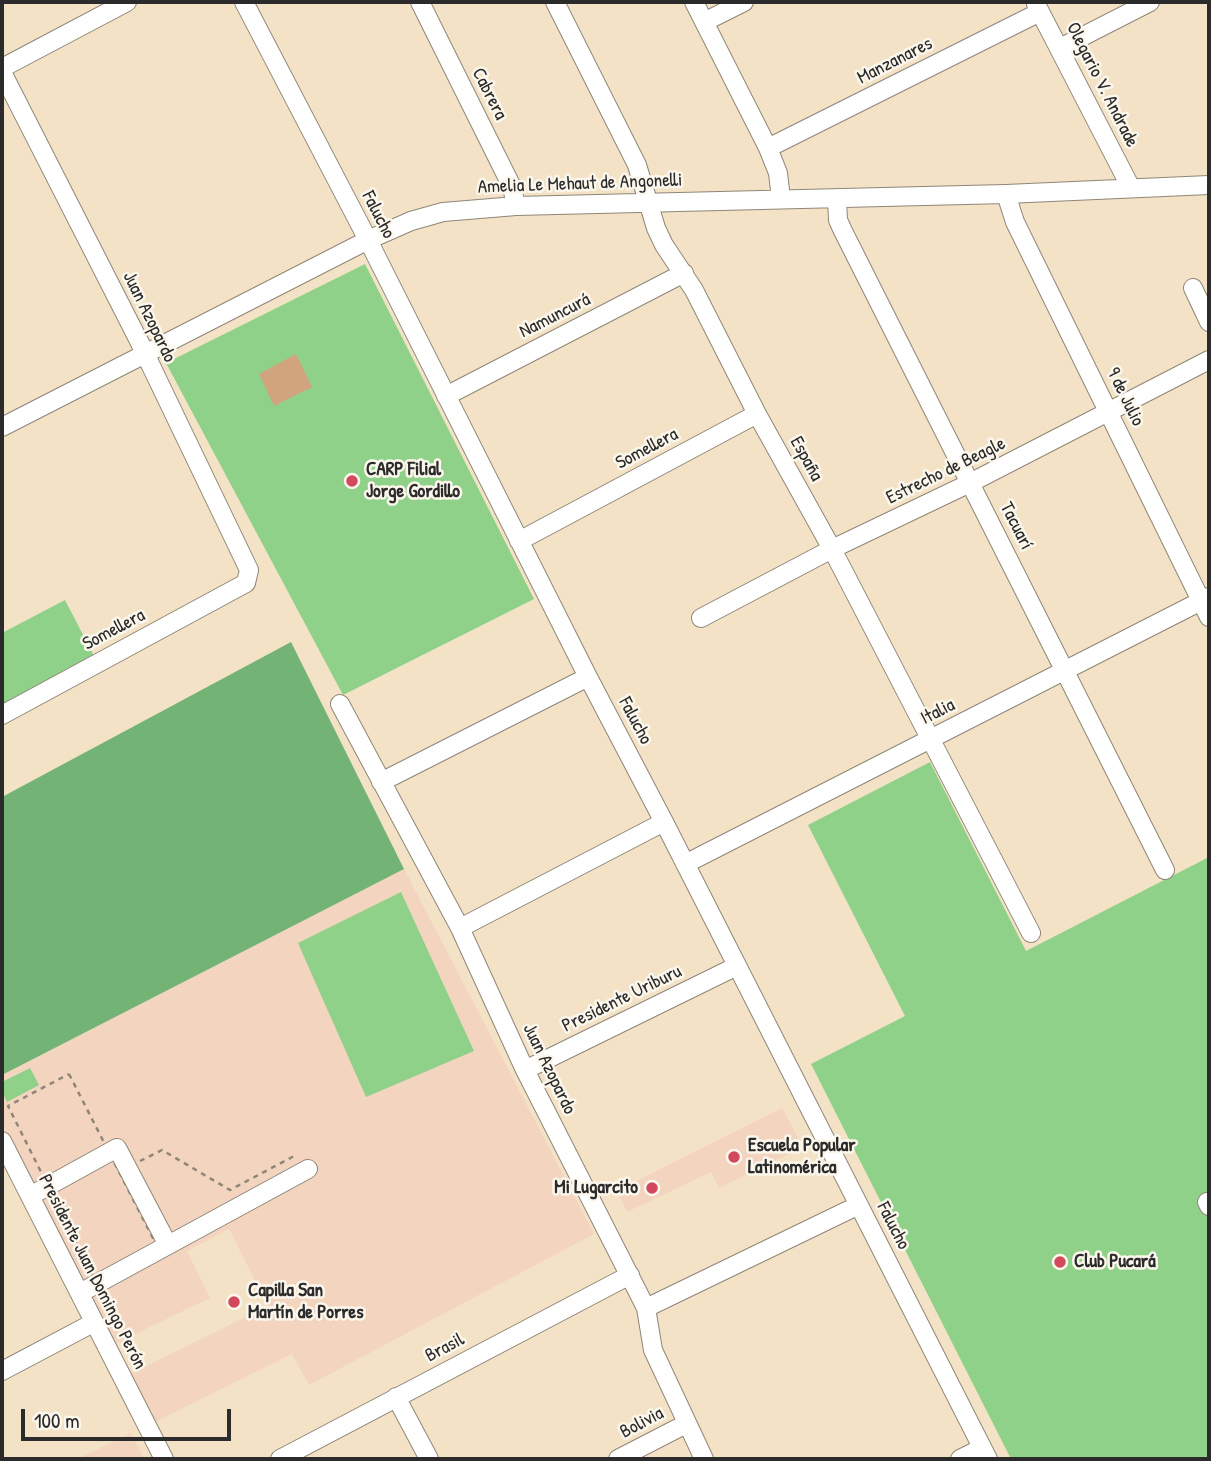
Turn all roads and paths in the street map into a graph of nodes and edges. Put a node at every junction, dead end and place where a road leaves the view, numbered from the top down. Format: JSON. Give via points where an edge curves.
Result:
{"nodes":[{"id":1,"x":127,"y":2,"type":"edge"},
{"id":2,"x":244,"y":2,"type":"edge"},
{"id":3,"x":420,"y":2,"type":"edge"},
{"id":4,"x":555,"y":2,"type":"edge"},
{"id":5,"x":694,"y":2,"type":"edge"},
{"id":6,"x":744,"y":2,"type":"edge"},
{"id":7,"x":1150,"y":2,"type":"edge"},
{"id":8,"x":1038,"y":7,"type":"edge"},
{"id":9,"x":704,"y":22,"type":"junction"},
{"id":10,"x":1060,"y":48,"type":"junction"},
{"id":11,"x":2,"y":70,"type":"edge"},
{"id":12,"x":768,"y":148,"type":"junction"},
{"id":13,"x":1209,"y":185,"type":"edge"},
{"id":14,"x":1131,"y":188,"type":"junction"},
{"id":15,"x":1006,"y":194,"type":"junction"},
{"id":16,"x":781,"y":199,"type":"junction"},
{"id":17,"x":837,"y":199,"type":"junction"},
{"id":18,"x":650,"y":202,"type":"junction"},
{"id":19,"x":516,"y":206,"type":"junction"},
{"id":20,"x":368,"y":240,"type":"junction"},
{"id":21,"x":684,"y":273,"type":"junction"},
{"id":22,"x":1193,"y":288,"type":"dead end"},
{"id":23,"x":1209,"y":322,"type":"edge"},
{"id":24,"x":145,"y":354,"type":"junction"},
{"id":25,"x":1209,"y":360,"type":"edge"},
{"id":26,"x":446,"y":396,"type":"junction"},
{"id":27,"x":1110,"y":413,"type":"junction"},
{"id":28,"x":757,"y":414,"type":"junction"},
{"id":29,"x":2,"y":427,"type":"edge"},
{"id":30,"x":970,"y":483,"type":"junction"},
{"id":31,"x":519,"y":541,"type":"junction"},
{"id":32,"x":832,"y":549,"type":"junction"},
{"id":33,"x":246,"y":583,"type":"joint"},
{"id":34,"x":1207,"y":605,"type":"edge"},
{"id":35,"x":701,"y":618,"type":"dead end"},
{"id":36,"x":1066,"y":669,"type":"junction"},
{"id":37,"x":588,"y":677,"type":"junction"},
{"id":38,"x":340,"y":704,"type":"dead end"},
{"id":39,"x":2,"y":715,"type":"edge"},
{"id":40,"x":931,"y":740,"type":"junction"},
{"id":41,"x":381,"y":782,"type":"junction"},
{"id":42,"x":664,"y":822,"type":"junction"},
{"id":43,"x":685,"y":864,"type":"junction"},
{"id":44,"x":1165,"y":870,"type":"dead end"},
{"id":45,"x":460,"y":928,"type":"junction"},
{"id":46,"x":1031,"y":933,"type":"dead end"},
{"id":47,"x":737,"y":965,"type":"junction"},
{"id":48,"x":525,"y":1070,"type":"junction"},
{"id":49,"x":4,"y":1150,"type":"edge"},
{"id":50,"x":115,"y":1154,"type":"junction"},
{"id":51,"x":302,"y":1162,"type":"joint"},
{"id":52,"x":50,"y":1190,"type":"dead end"},
{"id":53,"x":36,"y":1195,"type":"junction"},
{"id":54,"x":859,"y":1205,"type":"junction"},
{"id":55,"x":168,"y":1245,"type":"junction"},
{"id":56,"x":630,"y":1275,"type":"junction"},
{"id":57,"x":80,"y":1293,"type":"junction"},
{"id":58,"x":646,"y":1308,"type":"junction"},
{"id":59,"x":93,"y":1323,"type":"junction"},
{"id":60,"x":2,"y":1371,"type":"edge"},
{"id":61,"x":396,"y":1397,"type":"junction"},
{"id":62,"x":686,"y":1424,"type":"junction"},
{"id":63,"x":985,"y":1454,"type":"edge"},
{"id":64,"x":164,"y":1459,"type":"edge"},
{"id":65,"x":279,"y":1459,"type":"edge"},
{"id":66,"x":429,"y":1459,"type":"edge"},
{"id":67,"x":618,"y":1459,"type":"edge"},
{"id":68,"x":704,"y":1459,"type":"edge"},
{"id":69,"x":960,"y":1459,"type":"edge"}],
"edges":[{"from":1,"to":11,"type":"street"},
{"from":2,"to":20,"type":"street","name":"Falucho"},
{"from":3,"to":19,"type":"street","name":"Cabrera","via":[[512,187]]},
{"from":4,"to":18,"type":"street","name":"España","via":[[637,165]]},
{"from":5,"to":9,"type":"street"},
{"from":6,"to":9,"type":"street"},
{"from":7,"to":10,"type":"street"},
{"from":8,"to":10,"type":"street","name":"Olegario V. Andrade"},
{"from":8,"to":12,"type":"street","name":"Manzanares"},
{"from":9,"to":12,"type":"street"},
{"from":10,"to":14,"type":"street","name":"Olegario V. Andrade"},
{"from":11,"to":24,"type":"street","name":"Juan Azopardo"},
{"from":12,"to":16,"type":"street","via":[[778,173]]},
{"from":13,"to":14,"type":"street","name":"Amelia Le Mehaut de Angonelli"},
{"from":14,"to":15,"type":"street","name":"Amelia Le Mehaut de Angonelli"},
{"from":15,"to":17,"type":"street","name":"Amelia Le Mehaut de Angonelli"},
{"from":15,"to":27,"type":"street","name":"9 de Julio","via":[[1015,222]]},
{"from":16,"to":17,"type":"street","name":"Amelia Le Mehaut de Angonelli"},
{"from":16,"to":18,"type":"street","name":"Amelia Le Mehaut de Angonelli"},
{"from":17,"to":30,"type":"street","name":"Tacuarí","via":[[842,231]]},
{"from":18,"to":19,"type":"street","name":"Amelia Le Mehaut de Angonelli"},
{"from":18,"to":21,"type":"street","name":"España","via":[[664,245]]},
{"from":19,"to":20,"type":"street","name":"Amelia Le Mehaut de Angonelli","via":[[425,216]]},
{"from":20,"to":24,"type":"street","name":"Amelia Le Mehaut de Angonelli"},
{"from":20,"to":26,"type":"street","name":"Falucho"},
{"from":21,"to":26,"type":"street","name":"Namuncurá"},
{"from":21,"to":28,"type":"street","name":"España"},
{"from":22,"to":23,"type":"street"},
{"from":24,"to":29,"type":"street","name":"Amelia Le Mehaut de Angonelli"},
{"from":24,"to":33,"type":"street","name":"Juan Azopardo","via":[[249,570]]},
{"from":25,"to":27,"type":"street","name":"Estrecho de Beagle"},
{"from":26,"to":31,"type":"street","name":"Falucho"},
{"from":27,"to":30,"type":"street","name":"Estrecho de Beagle"},
{"from":27,"to":34,"type":"street","name":"9 de Julio"},
{"from":28,"to":31,"type":"street","name":"Somellera"},
{"from":28,"to":32,"type":"street","name":"España"},
{"from":30,"to":32,"type":"street","name":"Estrecho de Beagle"},
{"from":30,"to":36,"type":"street","name":"Tacuarí"},
{"from":31,"to":37,"type":"street","name":"Falucho"},
{"from":32,"to":35,"type":"street","name":"Estrecho de Beagle"},
{"from":32,"to":40,"type":"street","name":"España"},
{"from":33,"to":39,"type":"street","name":"Somellera"},
{"from":34,"to":36,"type":"street","name":"Italia"},
{"from":36,"to":40,"type":"street","name":"Italia"},
{"from":36,"to":44,"type":"street","name":"Tacuarí"},
{"from":37,"to":41,"type":"street"},
{"from":37,"to":42,"type":"street","name":"Falucho"},
{"from":38,"to":41,"type":"street","name":"Juan Azopardo"},
{"from":40,"to":43,"type":"street","name":"Italia"},
{"from":40,"to":46,"type":"street","name":"España"},
{"from":41,"to":45,"type":"street","name":"Juan Azopardo"},
{"from":42,"to":43,"type":"street","name":"Falucho"},
{"from":42,"to":45,"type":"street"},
{"from":43,"to":47,"type":"street","name":"Falucho"},
{"from":45,"to":48,"type":"street","name":"Juan Azopardo"},
{"from":47,"to":48,"type":"street","name":"Presidente Uriburu"},
{"from":47,"to":54,"type":"street","name":"Falucho"},
{"from":48,"to":56,"type":"street","name":"Juan Azopardo"},
{"from":49,"to":53,"type":"street","name":"Presidente Juan Domingo Perón"},
{"from":50,"to":51,"type":"path","via":[[122,1150],[130,1166],[162,1150],[230,1190]]},
{"from":50,"to":53,"type":"street","via":[[117,1147]]},
{"from":50,"to":55,"type":"street"},
{"from":51,"to":55,"type":"street"},
{"from":52,"to":53,"type":"path"},
{"from":53,"to":57,"type":"street","name":"Presidente Juan Domingo Perón"},
{"from":54,"to":58,"type":"street"},
{"from":54,"to":63,"type":"street","name":"Falucho"},
{"from":55,"to":57,"type":"street"},
{"from":56,"to":58,"type":"street","name":"Juan Azopardo"},
{"from":56,"to":61,"type":"street","name":"Brasil"},
{"from":57,"to":59,"type":"street","name":"Presidente Juan Domingo Perón"},
{"from":58,"to":62,"type":"street","name":"Juan Azopardo","via":[[653,1350]]},
{"from":59,"to":60,"type":"street"},
{"from":59,"to":64,"type":"street","name":"Presidente Juan Domingo Perón"},
{"from":61,"to":65,"type":"street","name":"Brasil"},
{"from":61,"to":66,"type":"street"},
{"from":62,"to":67,"type":"street","name":"Bolivia"},
{"from":62,"to":68,"type":"street","name":"Juan Azopardo"},
{"from":63,"to":69,"type":"street"}]}
